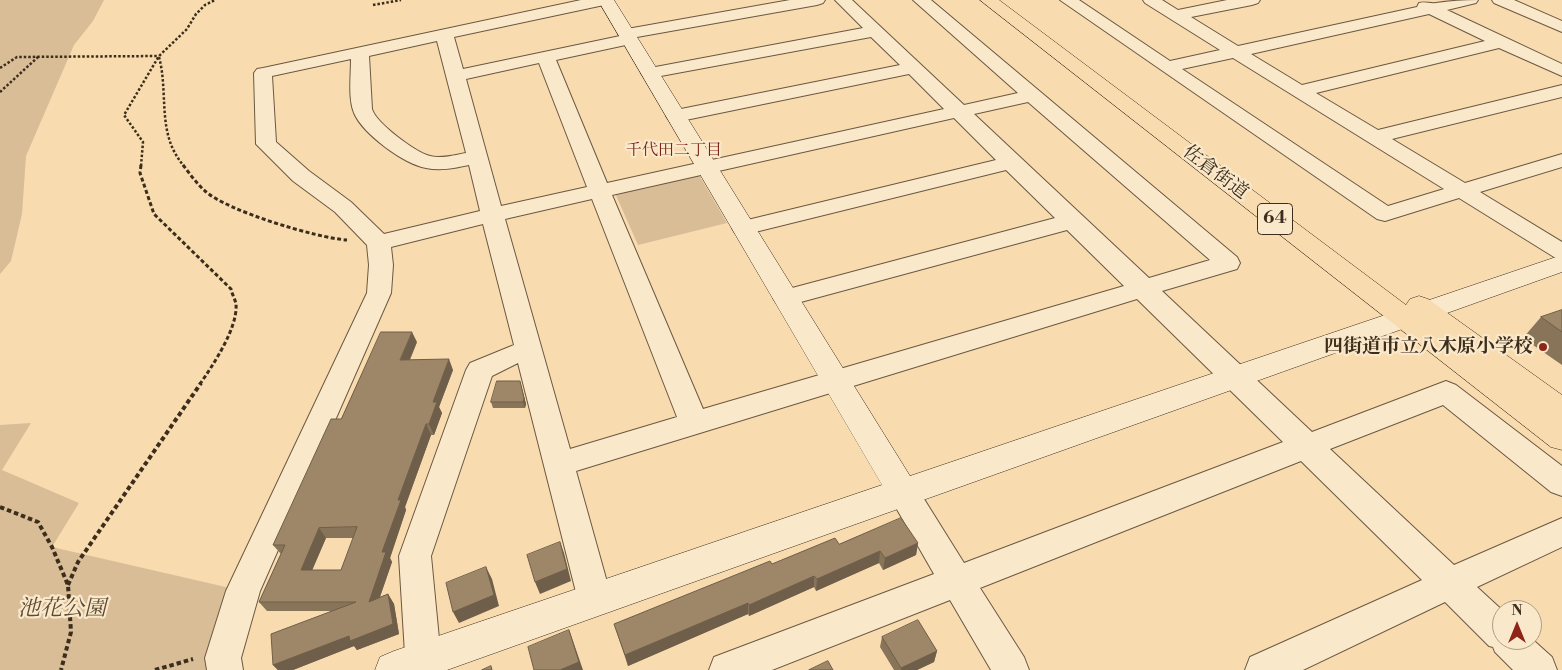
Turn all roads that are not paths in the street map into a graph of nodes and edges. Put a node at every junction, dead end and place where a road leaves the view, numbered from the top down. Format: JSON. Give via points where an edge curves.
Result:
{"nodes":[{"id":1,"x":605,"y":0,"type":"edge"},
{"id":2,"x":817,"y":0,"type":"edge"},
{"id":3,"x":842,"y":0,"type":"edge"},
{"id":4,"x":921,"y":0,"type":"edge"},
{"id":5,"x":988,"y":0,"type":"edge"},
{"id":6,"x":1009,"y":0,"type":"edge"},
{"id":7,"x":1068,"y":0,"type":"edge"},
{"id":8,"x":1151,"y":0,"type":"edge"},
{"id":9,"x":1252,"y":0,"type":"edge"},
{"id":10,"x":1411,"y":0,"type":"edge"},
{"id":11,"x":1470,"y":0,"type":"edge"},
{"id":12,"x":1500,"y":0,"type":"edge"},
{"id":13,"x":1430,"y":9,"type":"junction"},
{"id":14,"x":1176,"y":15,"type":"junction"},
{"id":15,"x":1562,"y":27,"type":"edge"},
{"id":16,"x":875,"y":31,"type":"junction"},
{"id":17,"x":444,"y":33,"type":"junction"},
{"id":18,"x":628,"y":36,"type":"junction"},
{"id":19,"x":1501,"y":42,"type":"junction"},
{"id":20,"x":1235,"y":52,"type":"junction"},
{"id":21,"x":360,"y":53,"type":"junction"},
{"id":22,"x":544,"y":56,"type":"junction"},
{"id":23,"x":1167,"y":67,"type":"junction"},
{"id":24,"x":913,"y":68,"type":"junction"},
{"id":25,"x":1562,"y":71,"type":"edge"},
{"id":26,"x":650,"y":73,"type":"junction"},
{"id":27,"x":455,"y":76,"type":"junction"},
{"id":28,"x":1299,"y":91,"type":"junction"},
{"id":29,"x":1562,"y":91,"type":"edge"},
{"id":30,"x":1032,"y":96,"type":"junction"},
{"id":31,"x":959,"y":112,"type":"junction"},
{"id":32,"x":676,"y":116,"type":"junction"},
{"id":33,"x":1375,"y":137,"type":"junction"},
{"id":34,"x":477,"y":158,"type":"junction"},
{"id":35,"x":1562,"y":160,"type":"edge"},
{"id":36,"x":1012,"y":162,"type":"junction"},
{"id":37,"x":707,"y":168,"type":"junction"},
{"id":38,"x":1462,"y":190,"type":"junction"},
{"id":39,"x":600,"y":191,"type":"junction"},
{"id":40,"x":492,"y":215,"type":"junction"},
{"id":41,"x":1072,"y":221,"type":"junction"},
{"id":42,"x":744,"y":228,"type":"junction"},
{"id":43,"x":380,"y":243,"type":"junction"},
{"id":44,"x":1562,"y":252,"type":"edge"},
{"id":45,"x":1562,"y":263,"type":"edge"},
{"id":46,"x":1142,"y":288,"type":"junction"},
{"id":47,"x":786,"y":298,"type":"junction"},
{"id":48,"x":1415,"y":314,"type":"junction"},
{"id":49,"x":528,"y":350,"type":"junction"},
{"id":50,"x":1235,"y":377,"type":"junction"},
{"id":51,"x":836,"y":381,"type":"junction"},
{"id":52,"x":1562,"y":411,"type":"edge"},
{"id":53,"x":694,"y":423,"type":"junction"},
{"id":54,"x":1562,"y":438,"type":"edge"},
{"id":55,"x":1306,"y":446,"type":"junction"},
{"id":56,"x":559,"y":464,"type":"junction"},
{"id":57,"x":1562,"y":483,"type":"edge"},
{"id":58,"x":903,"y":492,"type":"junction"},
{"id":59,"x":1562,"y":532,"type":"edge"},
{"id":60,"x":957,"y":581,"type":"junction"},
{"id":61,"x":1450,"y":584,"type":"junction"},
{"id":62,"x":595,"y":600,"type":"junction"},
{"id":63,"x":1492,"y":624,"type":"edge"},
{"id":64,"x":1519,"y":650,"type":"edge"},
{"id":65,"x":225,"y":660,"type":"edge"},
{"id":66,"x":414,"y":667,"type":"edge"},
{"id":67,"x":728,"y":670,"type":"edge"},
{"id":68,"x":1011,"y":670,"type":"edge"},
{"id":69,"x":1263,"y":670,"type":"edge"},
{"id":70,"x":1540,"y":670,"type":"edge"}],
"edges":[{"from":1,"to":17,"type":"street"},
{"from":1,"to":18,"type":"street"},
{"from":2,"to":18,"type":"street"},
{"from":3,"to":16,"type":"street"},
{"from":4,"to":30,"type":"street"},
{"from":5,"to":48,"type":"main road","name":"佐倉街道","number":"64"},
{"from":6,"to":48,"type":"main road","name":"佐倉街道","number":"64"},
{"from":7,"to":23,"type":"street"},
{"from":8,"to":14,"type":"street"},
{"from":9,"to":14,"type":"street"},
{"from":10,"to":13,"type":"street"},
{"from":11,"to":13,"type":"street"},
{"from":12,"to":15,"type":"street"},
{"from":13,"to":19,"type":"street"},
{"from":13,"to":20,"type":"street"},
{"from":14,"to":20,"type":"street"},
{"from":16,"to":24,"type":"street"},
{"from":16,"to":26,"type":"street"},
{"from":17,"to":21,"type":"street"},
{"from":17,"to":27,"type":"street"},
{"from":18,"to":22,"type":"street"},
{"from":18,"to":26,"type":"street"},
{"from":19,"to":25,"type":"street"},
{"from":19,"to":28,"type":"street"},
{"from":20,"to":23,"type":"street"},
{"from":20,"to":28,"type":"street"},
{"from":21,"to":34,"type":"street","via":[[363,112],[378,132],[426,162]]},
{"from":21,"to":43,"type":"street","via":[[263,73],[266,144],[301,176],[343,207]]},
{"from":22,"to":27,"type":"street"},
{"from":22,"to":39,"type":"street"},
{"from":23,"to":38,"type":"street","via":[[1385,214]]},
{"from":24,"to":31,"type":"street"},
{"from":24,"to":32,"type":"street"},
{"from":26,"to":32,"type":"street"},
{"from":27,"to":34,"type":"street"},
{"from":28,"to":33,"type":"street"},
{"from":29,"to":33,"type":"street"},
{"from":30,"to":31,"type":"street"},
{"from":30,"to":46,"type":"street","via":[[1228,263]]},
{"from":31,"to":36,"type":"street"},
{"from":31,"to":37,"type":"street"},
{"from":32,"to":37,"type":"street"},
{"from":33,"to":38,"type":"street"},
{"from":34,"to":40,"type":"street"},
{"from":35,"to":38,"type":"street"},
{"from":36,"to":41,"type":"street"},
{"from":36,"to":42,"type":"street"},
{"from":37,"to":39,"type":"street"},
{"from":37,"to":42,"type":"street"},
{"from":38,"to":44,"type":"street"},
{"from":39,"to":40,"type":"street"},
{"from":39,"to":53,"type":"street"},
{"from":40,"to":43,"type":"street"},
{"from":40,"to":49,"type":"street"},
{"from":41,"to":46,"type":"street"},
{"from":41,"to":47,"type":"street"},
{"from":42,"to":47,"type":"street"},
{"from":43,"to":65,"type":"street","via":[[379,293],[243,591]]},
{"from":45,"to":48,"type":"street"},
{"from":46,"to":50,"type":"street"},
{"from":46,"to":51,"type":"street"},
{"from":47,"to":51,"type":"street"},
{"from":48,"to":50,"type":"street"},
{"from":48,"to":52,"type":"main road","name":"佐倉街道","number":"64"},
{"from":48,"to":54,"type":"main road","name":"佐倉街道","number":"64"},
{"from":49,"to":56,"type":"street"},
{"from":49,"to":66,"type":"street","via":[[480,370],[415,556]]},
{"from":50,"to":55,"type":"street"},
{"from":50,"to":58,"type":"street"},
{"from":51,"to":53,"type":"street"},
{"from":51,"to":58,"type":"street"},
{"from":53,"to":56,"type":"street"},
{"from":55,"to":57,"type":"street","via":[[1446,392]]},
{"from":55,"to":60,"type":"street"},
{"from":55,"to":61,"type":"street"},
{"from":56,"to":62,"type":"street"},
{"from":58,"to":60,"type":"street"},
{"from":58,"to":62,"type":"street"},
{"from":59,"to":61,"type":"street"},
{"from":60,"to":67,"type":"street"},
{"from":60,"to":68,"type":"street"},
{"from":61,"to":63,"type":"street"},
{"from":61,"to":69,"type":"street"},
{"from":62,"to":66,"type":"street"},
{"from":64,"to":70,"type":"street"}]}
